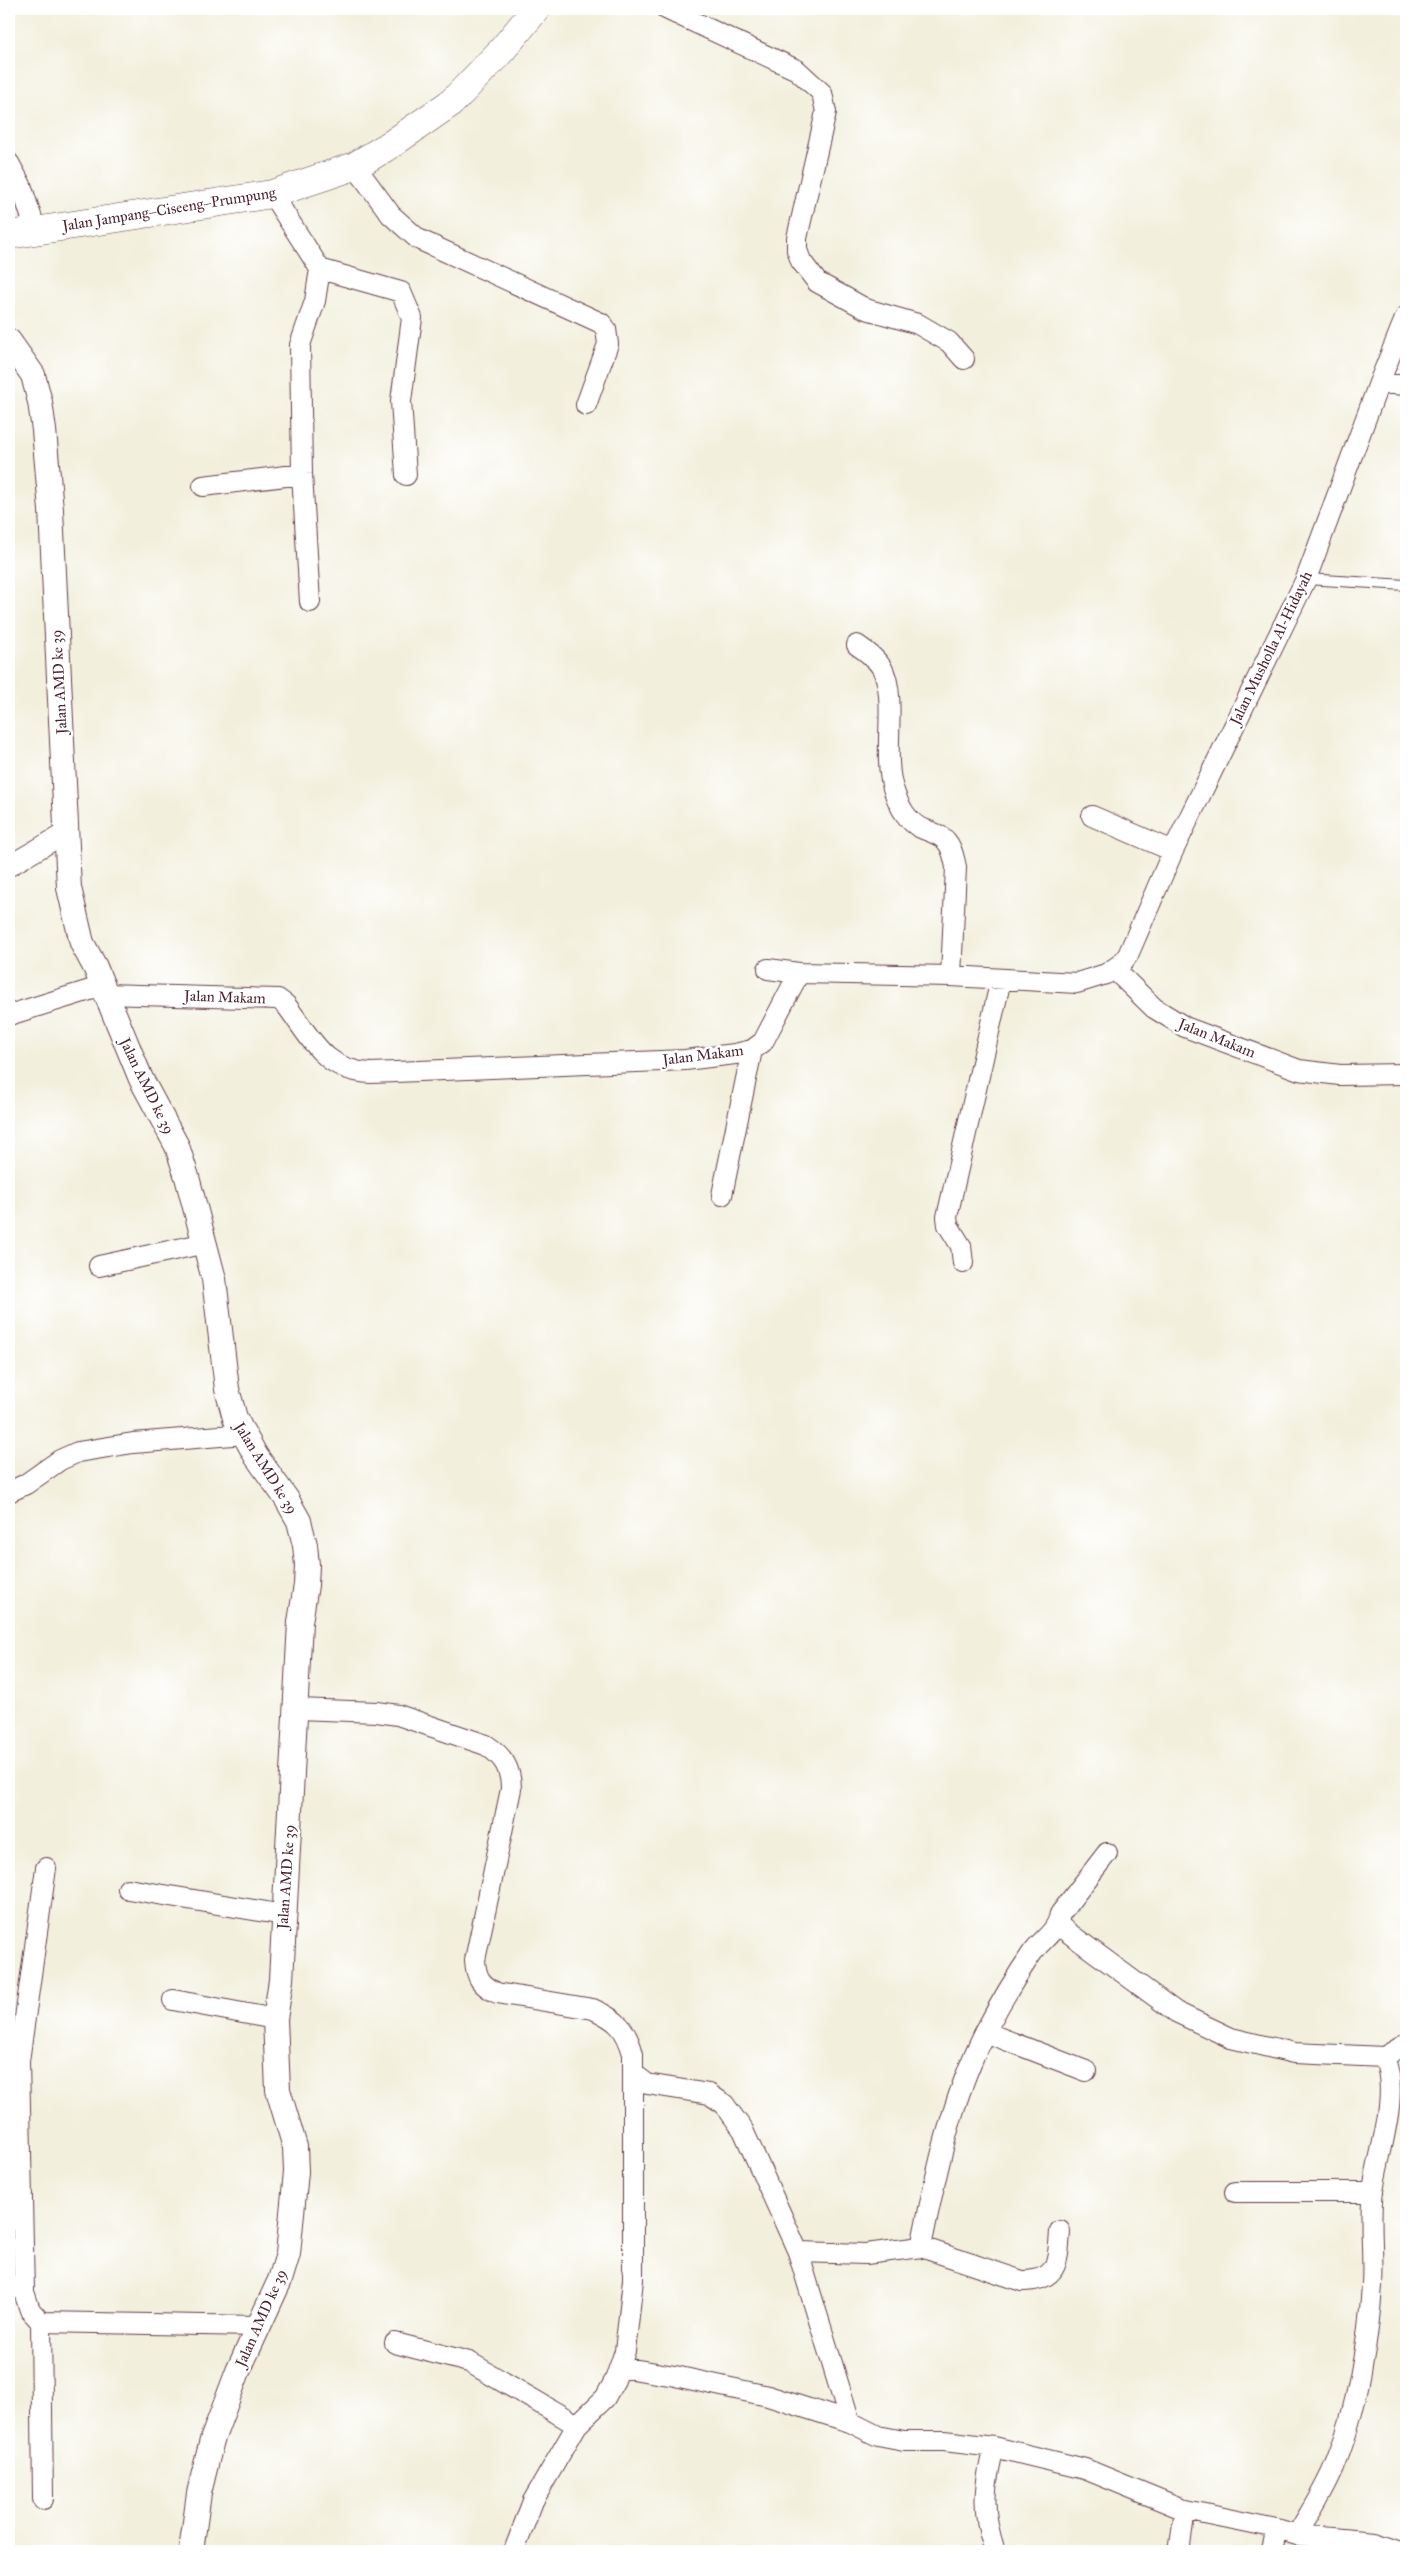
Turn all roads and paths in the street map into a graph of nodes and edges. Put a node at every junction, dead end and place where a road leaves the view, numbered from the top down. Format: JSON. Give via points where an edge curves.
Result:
{"nodes":[{"id":1,"x":536,"y":9,"type":"edge"},
{"id":2,"x":666,"y":9,"type":"edge"},
{"id":3,"x":9,"y":162,"type":"edge"},
{"id":4,"x":354,"y":166,"type":"junction"},
{"id":5,"x":272,"y":194,"type":"junction"},
{"id":6,"x":36,"y":230,"type":"junction"},
{"id":7,"x":9,"y":235,"type":"edge"},
{"id":8,"x":320,"y":269,"type":"junction"},
{"id":9,"x":1406,"y":316,"type":"edge"},
{"id":10,"x":9,"y":341,"type":"edge"},
{"id":11,"x":964,"y":359,"type":"dead end"},
{"id":12,"x":1379,"y":383,"type":"junction"},
{"id":13,"x":1406,"y":384,"type":"edge"},
{"id":14,"x":586,"y":406,"type":"dead end"},
{"id":15,"x":302,"y":474,"type":"junction"},
{"id":16,"x":406,"y":475,"type":"dead end"},
{"id":17,"x":204,"y":486,"type":"dead end"},
{"id":18,"x":1306,"y":579,"type":"junction"},
{"id":19,"x":1406,"y":585,"type":"edge"},
{"id":20,"x":310,"y":602,"type":"dead end"},
{"id":21,"x":857,"y":645,"type":"dead end"},
{"id":22,"x":1092,"y":816,"type":"dead end"},
{"id":23,"x":67,"y":832,"type":"junction"},
{"id":24,"x":1173,"y":851,"type":"junction"},
{"id":25,"x":9,"y":866,"type":"edge"},
{"id":26,"x":768,"y":969,"type":"dead end"},
{"id":27,"x":1114,"y":969,"type":"junction"},
{"id":28,"x":800,"y":973,"type":"junction"},
{"id":29,"x":951,"y":976,"type":"junction"},
{"id":30,"x":1002,"y":979,"type":"junction"},
{"id":31,"x":104,"y":990,"type":"junction"},
{"id":32,"x":9,"y":1015,"type":"edge"},
{"id":33,"x":752,"y":1050,"type":"junction"},
{"id":34,"x":1406,"y":1074,"type":"edge"},
{"id":35,"x":722,"y":1195,"type":"dead end"},
{"id":36,"x":206,"y":1243,"type":"junction"},
{"id":37,"x":963,"y":1263,"type":"dead end"},
{"id":38,"x":99,"y":1266,"type":"dead end"},
{"id":39,"x":245,"y":1434,"type":"junction"},
{"id":40,"x":9,"y":1492,"type":"edge"},
{"id":41,"x":297,"y":1709,"type":"junction"},
{"id":42,"x":1107,"y":1853,"type":"dead end"},
{"id":43,"x":46,"y":1868,"type":"dead end"},
{"id":44,"x":128,"y":1890,"type":"dead end"},
{"id":45,"x":284,"y":1915,"type":"junction"},
{"id":46,"x":1058,"y":1925,"type":"junction"},
{"id":47,"x":173,"y":2000,"type":"dead end"},
{"id":48,"x":274,"y":2019,"type":"junction"},
{"id":49,"x":985,"y":2032,"type":"junction"},
{"id":50,"x":1406,"y":2044,"type":"edge"},
{"id":51,"x":1384,"y":2057,"type":"junction"},
{"id":52,"x":14,"y":2060,"type":"edge"},
{"id":53,"x":1086,"y":2071,"type":"dead end"},
{"id":54,"x":634,"y":2074,"type":"junction"},
{"id":55,"x":1235,"y":2192,"type":"dead end"},
{"id":56,"x":1373,"y":2192,"type":"junction"},
{"id":57,"x":1060,"y":2231,"type":"dead end"},
{"id":58,"x":921,"y":2247,"type":"junction"},
{"id":59,"x":798,"y":2252,"type":"junction"},
{"id":60,"x":41,"y":2322,"type":"junction"},
{"id":61,"x":257,"y":2326,"type":"junction"},
{"id":62,"x":395,"y":2343,"type":"dead end"},
{"id":63,"x":620,"y":2367,"type":"junction"},
{"id":64,"x":850,"y":2422,"type":"junction"},
{"id":65,"x":577,"y":2425,"type":"junction"},
{"id":66,"x":994,"y":2447,"type":"junction"},
{"id":67,"x":43,"y":2499,"type":"dead end"},
{"id":68,"x":1185,"y":2510,"type":"junction"},
{"id":69,"x":1277,"y":2529,"type":"junction"},
{"id":70,"x":1297,"y":2535,"type":"junction"},
{"id":71,"x":191,"y":2551,"type":"edge"},
{"id":72,"x":514,"y":2551,"type":"edge"},
{"id":73,"x":996,"y":2551,"type":"edge"},
{"id":74,"x":1178,"y":2551,"type":"edge"},
{"id":75,"x":1272,"y":2551,"type":"edge"},
{"id":76,"x":1401,"y":2551,"type":"edge"}],
"edges":[{"from":1,"to":4,"type":"main road","name":"Jalan Jampang–Ciseeng–Prumpung","via":[[452,102]]},
{"from":2,"to":11,"type":"street","via":[[797,70],[822,93],[826,112],[796,238],[801,261],[817,282],[866,309],[918,324],[949,342]]},
{"from":3,"to":6,"type":"street","via":[[23,190]]},
{"from":4,"to":5,"type":"main road","name":"Jalan Jampang–Ciseeng–Prumpung"},
{"from":4,"to":14,"type":"street","via":[[391,215],[418,239],[606,328],[608,344]]},
{"from":5,"to":6,"type":"main road","name":"Jalan Jampang–Ciseeng–Prumpung"},
{"from":5,"to":8,"type":"street"},
{"from":6,"to":7,"type":"main road","name":"Jalan Jampang–Ciseeng–Prumpung"},
{"from":8,"to":15,"type":"street","via":[[315,301],[300,345]]},
{"from":8,"to":16,"type":"street","via":[[401,292],[412,318],[401,401]]},
{"from":9,"to":12,"type":"street","name":"Jalan Musholla Al-Hidayah"},
{"from":10,"to":23,"type":"street","name":"Jalan AMD ke 39","via":[[32,375],[44,430]]},
{"from":12,"to":13,"type":"street"},
{"from":12,"to":18,"type":"street","name":"Jalan Musholla Al-Hidayah"},
{"from":15,"to":17,"type":"street"},
{"from":15,"to":20,"type":"street"},
{"from":18,"to":19,"type":"lane"},
{"from":18,"to":24,"type":"street","name":"Jalan Musholla Al-Hidayah"},
{"from":21,"to":29,"type":"street","via":[[876,660],[886,680],[888,756],[899,803],[913,823],[948,842],[953,854],[956,867]]},
{"from":22,"to":24,"type":"street"},
{"from":23,"to":25,"type":"street"},
{"from":23,"to":31,"type":"street","name":"Jalan AMD ke 39","via":[[69,888],[76,922]]},
{"from":24,"to":27,"type":"street","name":"Jalan Musholla Al-Hidayah","via":[[1128,955]]},
{"from":26,"to":28,"type":"street"},
{"from":27,"to":30,"type":"street","via":[[1098,978],[1077,983]]},
{"from":27,"to":34,"type":"street","name":"Jalan Makam","via":[[1154,1008],[1185,1028],[1299,1070],[1340,1075]]},
{"from":28,"to":29,"type":"street"},
{"from":28,"to":33,"type":"street","name":"Jalan Makam","via":[[764,1042]]},
{"from":29,"to":30,"type":"street"},
{"from":30,"to":37,"type":"street","via":[[947,1218],[961,1246]]},
{"from":31,"to":32,"type":"street","name":"Jalan Makam"},
{"from":31,"to":33,"type":"street","name":"Jalan Makam","via":[[278,1000],[286,1005],[330,1059],[354,1072],[685,1060]]},
{"from":31,"to":36,"type":"street","name":"Jalan AMD ke 39","via":[[141,1080],[177,1146]]},
{"from":33,"to":35,"type":"street"},
{"from":36,"to":38,"type":"street"},
{"from":36,"to":39,"type":"street","name":"Jalan AMD ke 39","via":[[215,1288],[227,1389],[235,1418]]},
{"from":39,"to":40,"type":"street","via":[[133,1443],[78,1452]]},
{"from":39,"to":41,"type":"street","name":"Jalan AMD ke 39","via":[[299,1521],[305,1545],[306,1585],[300,1622]]},
{"from":41,"to":45,"type":"street","name":"Jalan AMD ke 39"},
{"from":41,"to":54,"type":"street","via":[[398,1715],[486,1745],[498,1753],[507,1765],[511,1789],[474,1960],[476,1976],[484,1986],[497,1993],[593,2009],[608,2016],[628,2037]]},
{"from":42,"to":46,"type":"street","via":[[1060,1914]]},
{"from":43,"to":52,"type":"street"},
{"from":44,"to":45,"type":"street"},
{"from":45,"to":48,"type":"street","name":"Jalan AMD ke 39","via":[[281,1980]]},
{"from":46,"to":49,"type":"street","via":[[1033,1951]]},
{"from":46,"to":51,"type":"street","via":[[1176,2012],[1231,2038],[1294,2053]]},
{"from":47,"to":48,"type":"street"},
{"from":48,"to":61,"type":"street","name":"Jalan AMD ke 39","via":[[278,2090],[295,2147],[295,2196],[288,2254]]},
{"from":49,"to":53,"type":"street"},
{"from":49,"to":58,"type":"street","via":[[950,2122]]},
{"from":50,"to":51,"type":"street"},
{"from":51,"to":56,"type":"street","via":[[1391,2084]]},
{"from":52,"to":60,"type":"street","via":[[24,2292],[30,2310]]},
{"from":54,"to":59,"type":"street","via":[[647,2084],[708,2094],[724,2104],[742,2130]]},
{"from":54,"to":63,"type":"street","via":[[633,2280],[625,2351]]},
{"from":55,"to":56,"type":"street"},
{"from":56,"to":70,"type":"street","via":[[1372,2286],[1358,2389],[1336,2463]]},
{"from":57,"to":58,"type":"street","via":[[1058,2263],[1048,2275],[1036,2281],[1022,2281]]},
{"from":58,"to":59,"type":"street","via":[[866,2254]]},
{"from":59,"to":64,"type":"street"},
{"from":60,"to":61,"type":"street"},
{"from":60,"to":67,"type":"street"},
{"from":61,"to":71,"type":"street","name":"Jalan AMD ke 39","via":[[212,2440],[199,2493]]},
{"from":62,"to":65,"type":"street","via":[[469,2362]]},
{"from":63,"to":64,"type":"street","via":[[768,2396]]},
{"from":63,"to":65,"type":"street","via":[[605,2398]]},
{"from":64,"to":66,"type":"street","via":[[878,2436],[904,2441],[944,2441]]},
{"from":65,"to":72,"type":"street","via":[[533,2501]]},
{"from":66,"to":68,"type":"street","via":[[1085,2469]]},
{"from":66,"to":73,"type":"street","via":[[984,2502],[989,2535]]},
{"from":68,"to":69,"type":"street"},
{"from":68,"to":74,"type":"street"},
{"from":69,"to":70,"type":"street"},
{"from":69,"to":75,"type":"street"},
{"from":70,"to":76,"type":"street","via":[[1375,2542]]}]}
